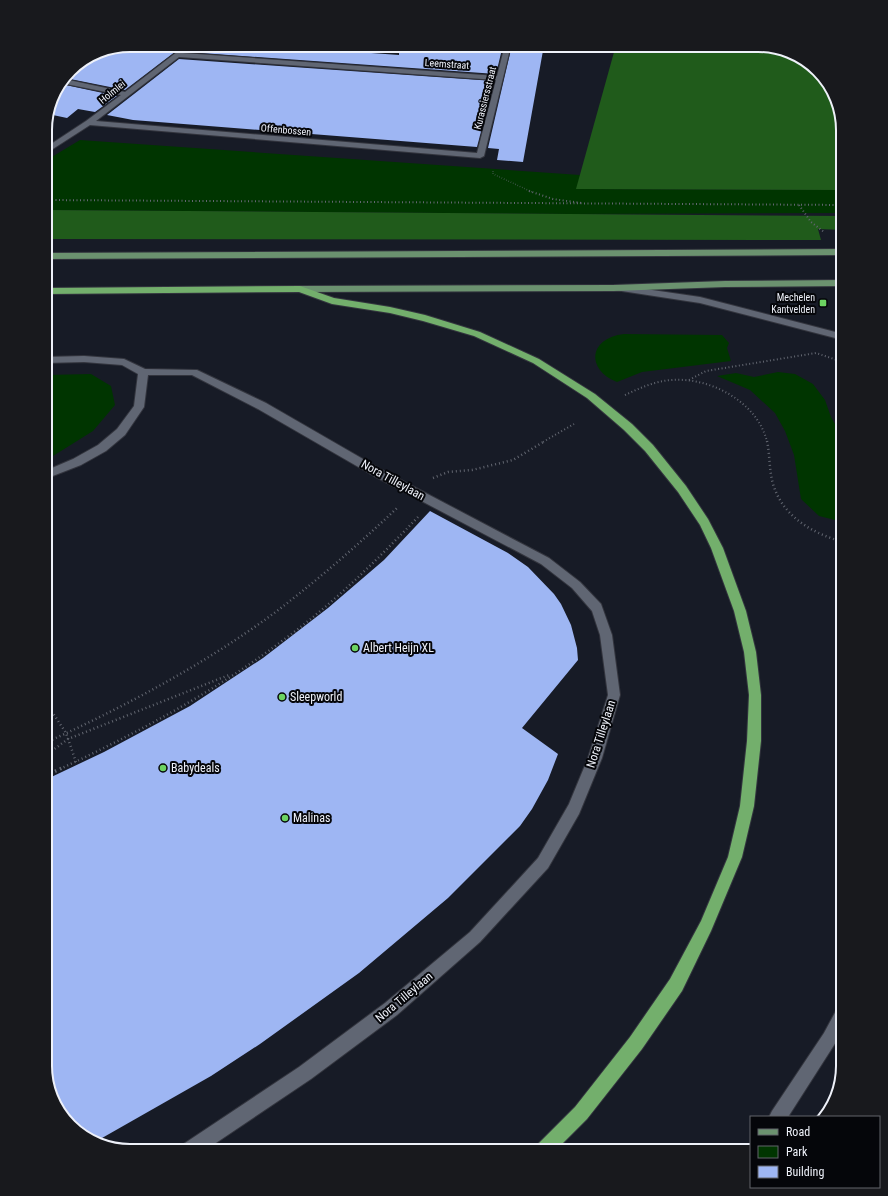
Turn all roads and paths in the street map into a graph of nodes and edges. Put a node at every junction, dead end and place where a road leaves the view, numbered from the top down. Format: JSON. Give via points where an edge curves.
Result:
{"nodes":[{"id":1,"x":181,"y":52,"type":"edge"},
{"id":2,"x":506,"y":52,"type":"edge"},
{"id":3,"x":177,"y":55,"type":"junction"},
{"id":4,"x":500,"y":78,"type":"junction"},
{"id":5,"x":69,"y":82,"type":"edge"},
{"id":6,"x":125,"y":94,"type":"junction"},
{"id":7,"x":89,"y":123,"type":"junction"},
{"id":8,"x":52,"y":147,"type":"edge"},
{"id":9,"x":480,"y":156,"type":"junction"},
{"id":10,"x":52,"y":200,"type":"edge"},
{"id":11,"x":592,"y":204,"type":"junction"},
{"id":12,"x":799,"y":205,"type":"junction"},
{"id":13,"x":836,"y":205,"type":"edge"},
{"id":14,"x":829,"y":236,"type":"dead end"},
{"id":15,"x":836,"y":252,"type":"edge"},
{"id":16,"x":52,"y":256,"type":"edge"},
{"id":17,"x":836,"y":283,"type":"edge"},
{"id":18,"x":614,"y":288,"type":"junction"},
{"id":19,"x":300,"y":289,"type":"junction"},
{"id":20,"x":52,"y":291,"type":"edge"},
{"id":21,"x":836,"y":335,"type":"edge"},
{"id":22,"x":52,"y":360,"type":"edge"},
{"id":23,"x":836,"y":360,"type":"edge"},
{"id":24,"x":143,"y":372,"type":"junction"},
{"id":25,"x":689,"y":380,"type":"junction"},
{"id":26,"x":622,"y":396,"type":"dead end"},
{"id":27,"x":574,"y":424,"type":"dead end"},
{"id":28,"x":52,"y":472,"type":"edge"},
{"id":29,"x":429,"y":480,"type":"dead end"},
{"id":30,"x":397,"y":507,"type":"dead end"},
{"id":31,"x":423,"y":513,"type":"dead end"},
{"id":32,"x":836,"y":540,"type":"edge"},
{"id":33,"x":235,"y":673,"type":"junction"},
{"id":34,"x":52,"y":712,"type":"edge"},
{"id":35,"x":66,"y":734,"type":"junction"},
{"id":36,"x":68,"y":739,"type":"junction"},
{"id":37,"x":52,"y":740,"type":"edge"},
{"id":38,"x":52,"y":751,"type":"edge"},
{"id":39,"x":76,"y":762,"type":"junction"},
{"id":40,"x":52,"y":773,"type":"edge"},
{"id":41,"x":836,"y":1028,"type":"edge"},
{"id":42,"x":779,"y":1116,"type":"edge"},
{"id":43,"x":199,"y":1144,"type":"edge"},
{"id":44,"x":550,"y":1144,"type":"edge"}],
"edges":[{"from":1,"to":3,"type":"street","name":"Holmlei"},
{"from":2,"to":4,"type":"street","name":"Kurassiersstraat"},
{"from":3,"to":4,"type":"street","name":"Leemstraat"},
{"from":3,"to":6,"type":"street","name":"Holmlei"},
{"from":4,"to":9,"type":"street","name":"Kurassiersstraat"},
{"from":5,"to":6,"type":"street"},
{"from":6,"to":7,"type":"street","name":"Holmlei"},
{"from":7,"to":8,"type":"street","name":"Holmlei"},
{"from":7,"to":9,"type":"street","name":"Offenbossen"},
{"from":9,"to":11,"type":"path","via":[[495,157],[493,174],[521,188],[553,199]]},
{"from":10,"to":11,"type":"path"},
{"from":11,"to":12,"type":"path"},
{"from":12,"to":13,"type":"path"},
{"from":12,"to":14,"type":"path","via":[[811,222]]},
{"from":15,"to":16,"type":"main road"},
{"from":17,"to":18,"type":"main road"},
{"from":18,"to":19,"type":"main road"},
{"from":18,"to":21,"type":"street","via":[[700,300]]},
{"from":19,"to":20,"type":"highway"},
{"from":19,"to":44,"type":"highway","via":[[332,301],[425,318],[477,334],[536,361],[591,396],[649,448],[682,489],[704,522],[717,548],[740,611],[750,652],[754,726],[747,806],[735,857],[706,926],[676,985],[636,1043],[581,1113]]},
{"from":22,"to":24,"type":"street","name":"Nora Tilleylaan","via":[[124,362]]},
{"from":23,"to":25,"type":"path","via":[[816,354],[706,370]]},
{"from":24,"to":28,"type":"street","via":[[139,407],[121,432],[90,455]]},
{"from":24,"to":43,"type":"street","name":"Nora Tilleylaan","via":[[194,372],[262,406],[378,473],[545,561],[576,585],[597,608],[606,635],[614,695],[595,758],[574,809],[543,863],[475,937],[392,1009],[306,1074]]},
{"from":25,"to":26,"type":"path","via":[[672,379],[649,384]]},
{"from":25,"to":32,"type":"path","via":[[737,399],[753,413],[764,430],[772,481],[783,505],[799,524]]},
{"from":27,"to":29,"type":"path","via":[[513,460],[472,470],[448,472]]},
{"from":30,"to":35,"type":"path","via":[[324,574],[278,610],[195,666]]},
{"from":31,"to":33,"type":"path","via":[[326,607],[262,657]]},
{"from":33,"to":36,"type":"path"},
{"from":33,"to":39,"type":"path","via":[[185,704]]},
{"from":34,"to":35,"type":"path"},
{"from":35,"to":36,"type":"path"},
{"from":35,"to":37,"type":"path"},
{"from":36,"to":38,"type":"path"},
{"from":36,"to":39,"type":"path"},
{"from":39,"to":40,"type":"path"},
{"from":41,"to":42,"type":"street"}]}
